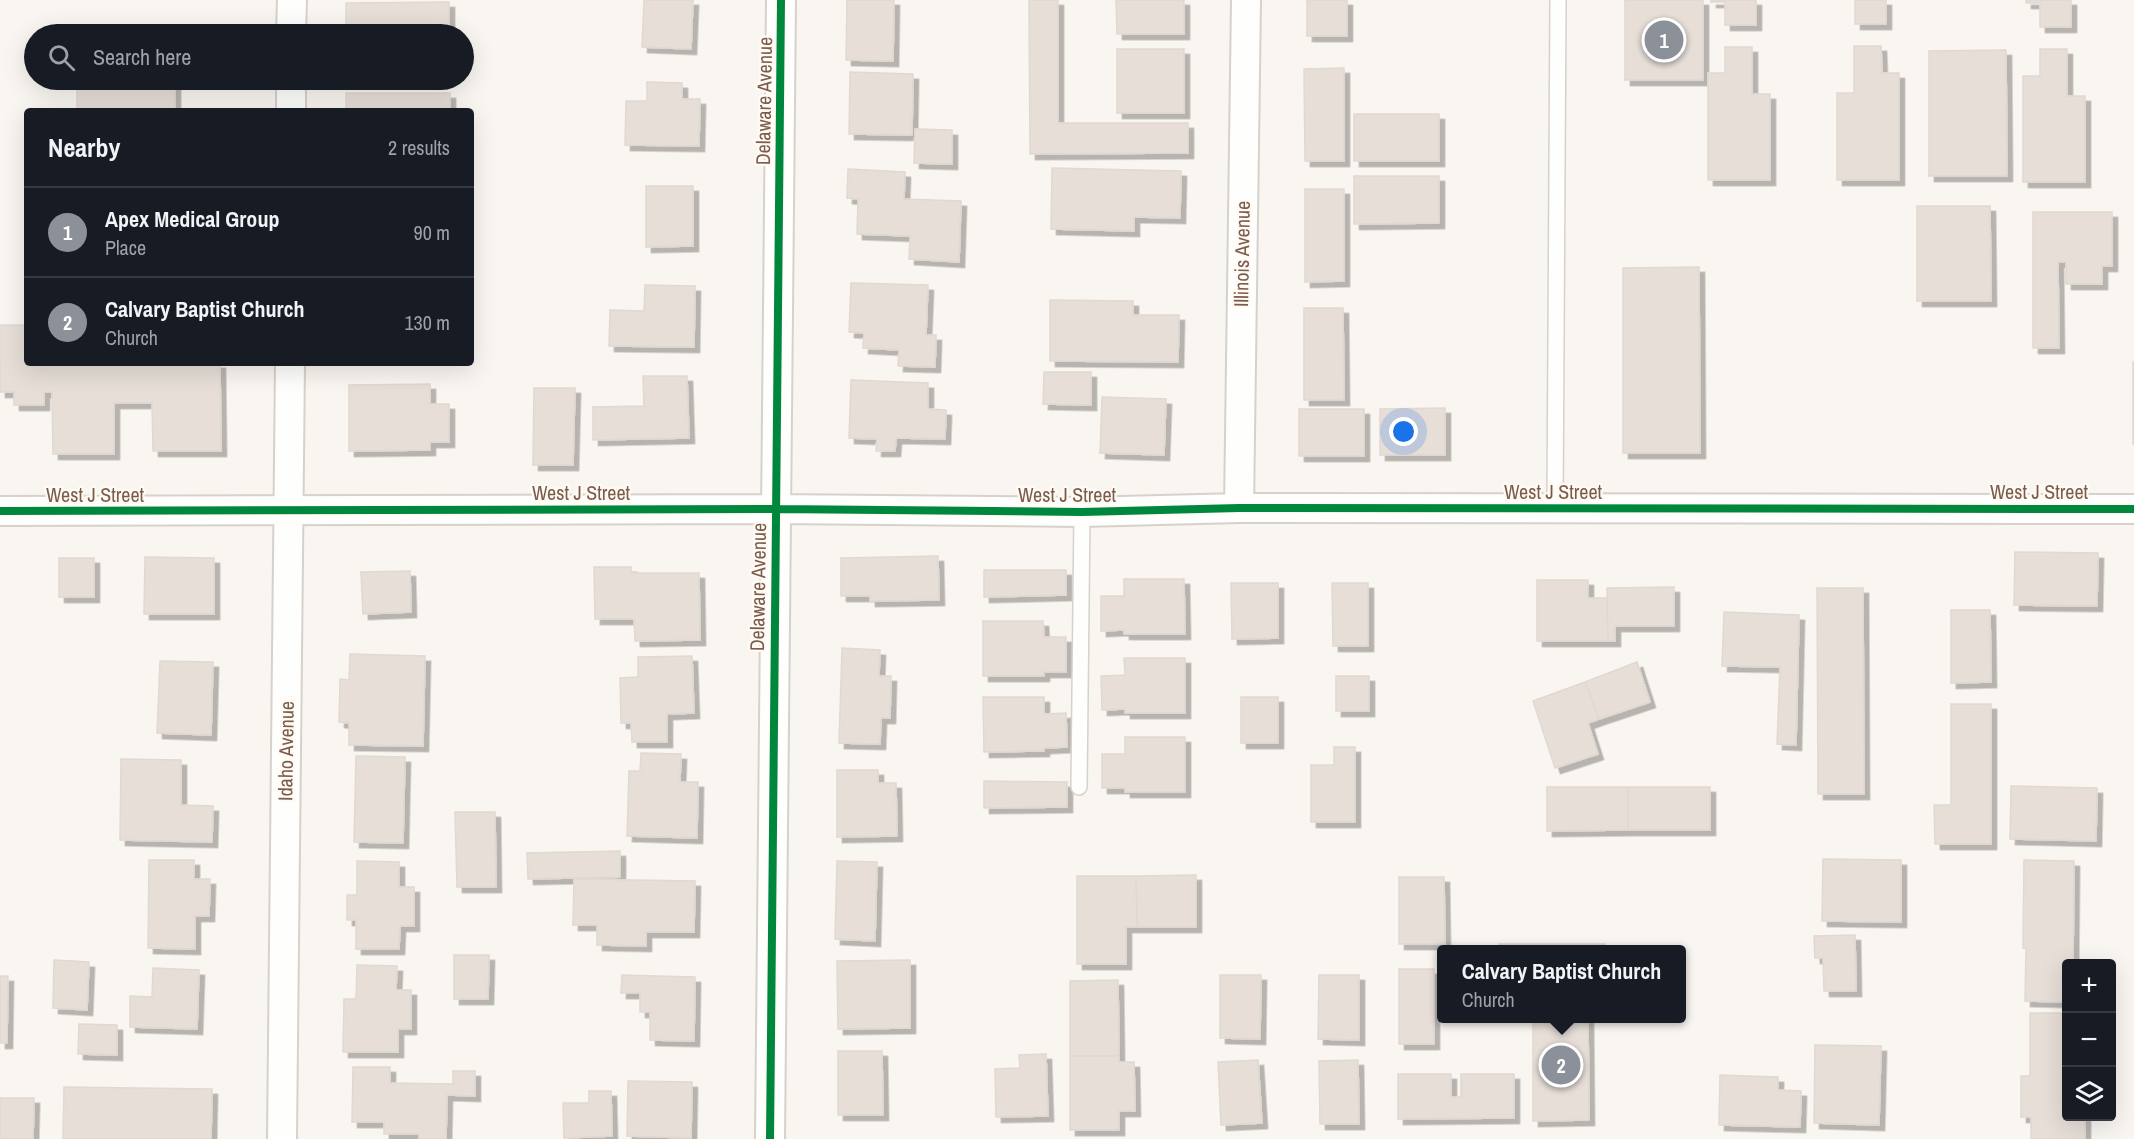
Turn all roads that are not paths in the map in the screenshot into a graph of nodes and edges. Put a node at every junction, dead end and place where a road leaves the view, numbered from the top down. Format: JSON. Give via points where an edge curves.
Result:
{"nodes":[{"id":1,"x":292,"y":0,"type":"edge"},
{"id":2,"x":781,"y":0,"type":"edge"},
{"id":3,"x":1246,"y":0,"type":"edge"},
{"id":4,"x":1558,"y":0,"type":"edge"},
{"id":5,"x":291,"y":24,"type":"edge"},
{"id":6,"x":291,"y":90,"type":"edge"},
{"id":7,"x":291,"y":108,"type":"edge"},
{"id":8,"x":290,"y":366,"type":"edge"},
{"id":9,"x":1239,"y":508,"type":"junction"},
{"id":10,"x":1555,"y":508,"type":"junction"},
{"id":11,"x":776,"y":509,"type":"junction"},
{"id":12,"x":2134,"y":509,"type":"edge"},
{"id":13,"x":0,"y":511,"type":"edge"},
{"id":14,"x":289,"y":511,"type":"junction"},
{"id":15,"x":1082,"y":512,"type":"junction"},
{"id":16,"x":1079,"y":787,"type":"dead end"},
{"id":17,"x":282,"y":1139,"type":"edge"},
{"id":18,"x":770,"y":1139,"type":"edge"}],
"edges":[{"from":1,"to":5,"type":"street"},
{"from":2,"to":11,"type":"street","name":"Delaware Avenue"},
{"from":3,"to":9,"type":"street","name":"Illinois Avenue"},
{"from":4,"to":10,"type":"lane"},
{"from":6,"to":7,"type":"street"},
{"from":8,"to":14,"type":"street","name":"Idaho Avenue"},
{"from":9,"to":10,"type":"street","name":"West J Street"},
{"from":9,"to":15,"type":"street","name":"West J Street"},
{"from":10,"to":12,"type":"street","name":"West J Street"},
{"from":11,"to":14,"type":"street","name":"West J Street"},
{"from":11,"to":15,"type":"street","name":"West J Street"},
{"from":11,"to":18,"type":"street","name":"Delaware Avenue"},
{"from":13,"to":14,"type":"street","name":"West J Street"},
{"from":14,"to":17,"type":"street","name":"Idaho Avenue"},
{"from":15,"to":16,"type":"lane"}]}
